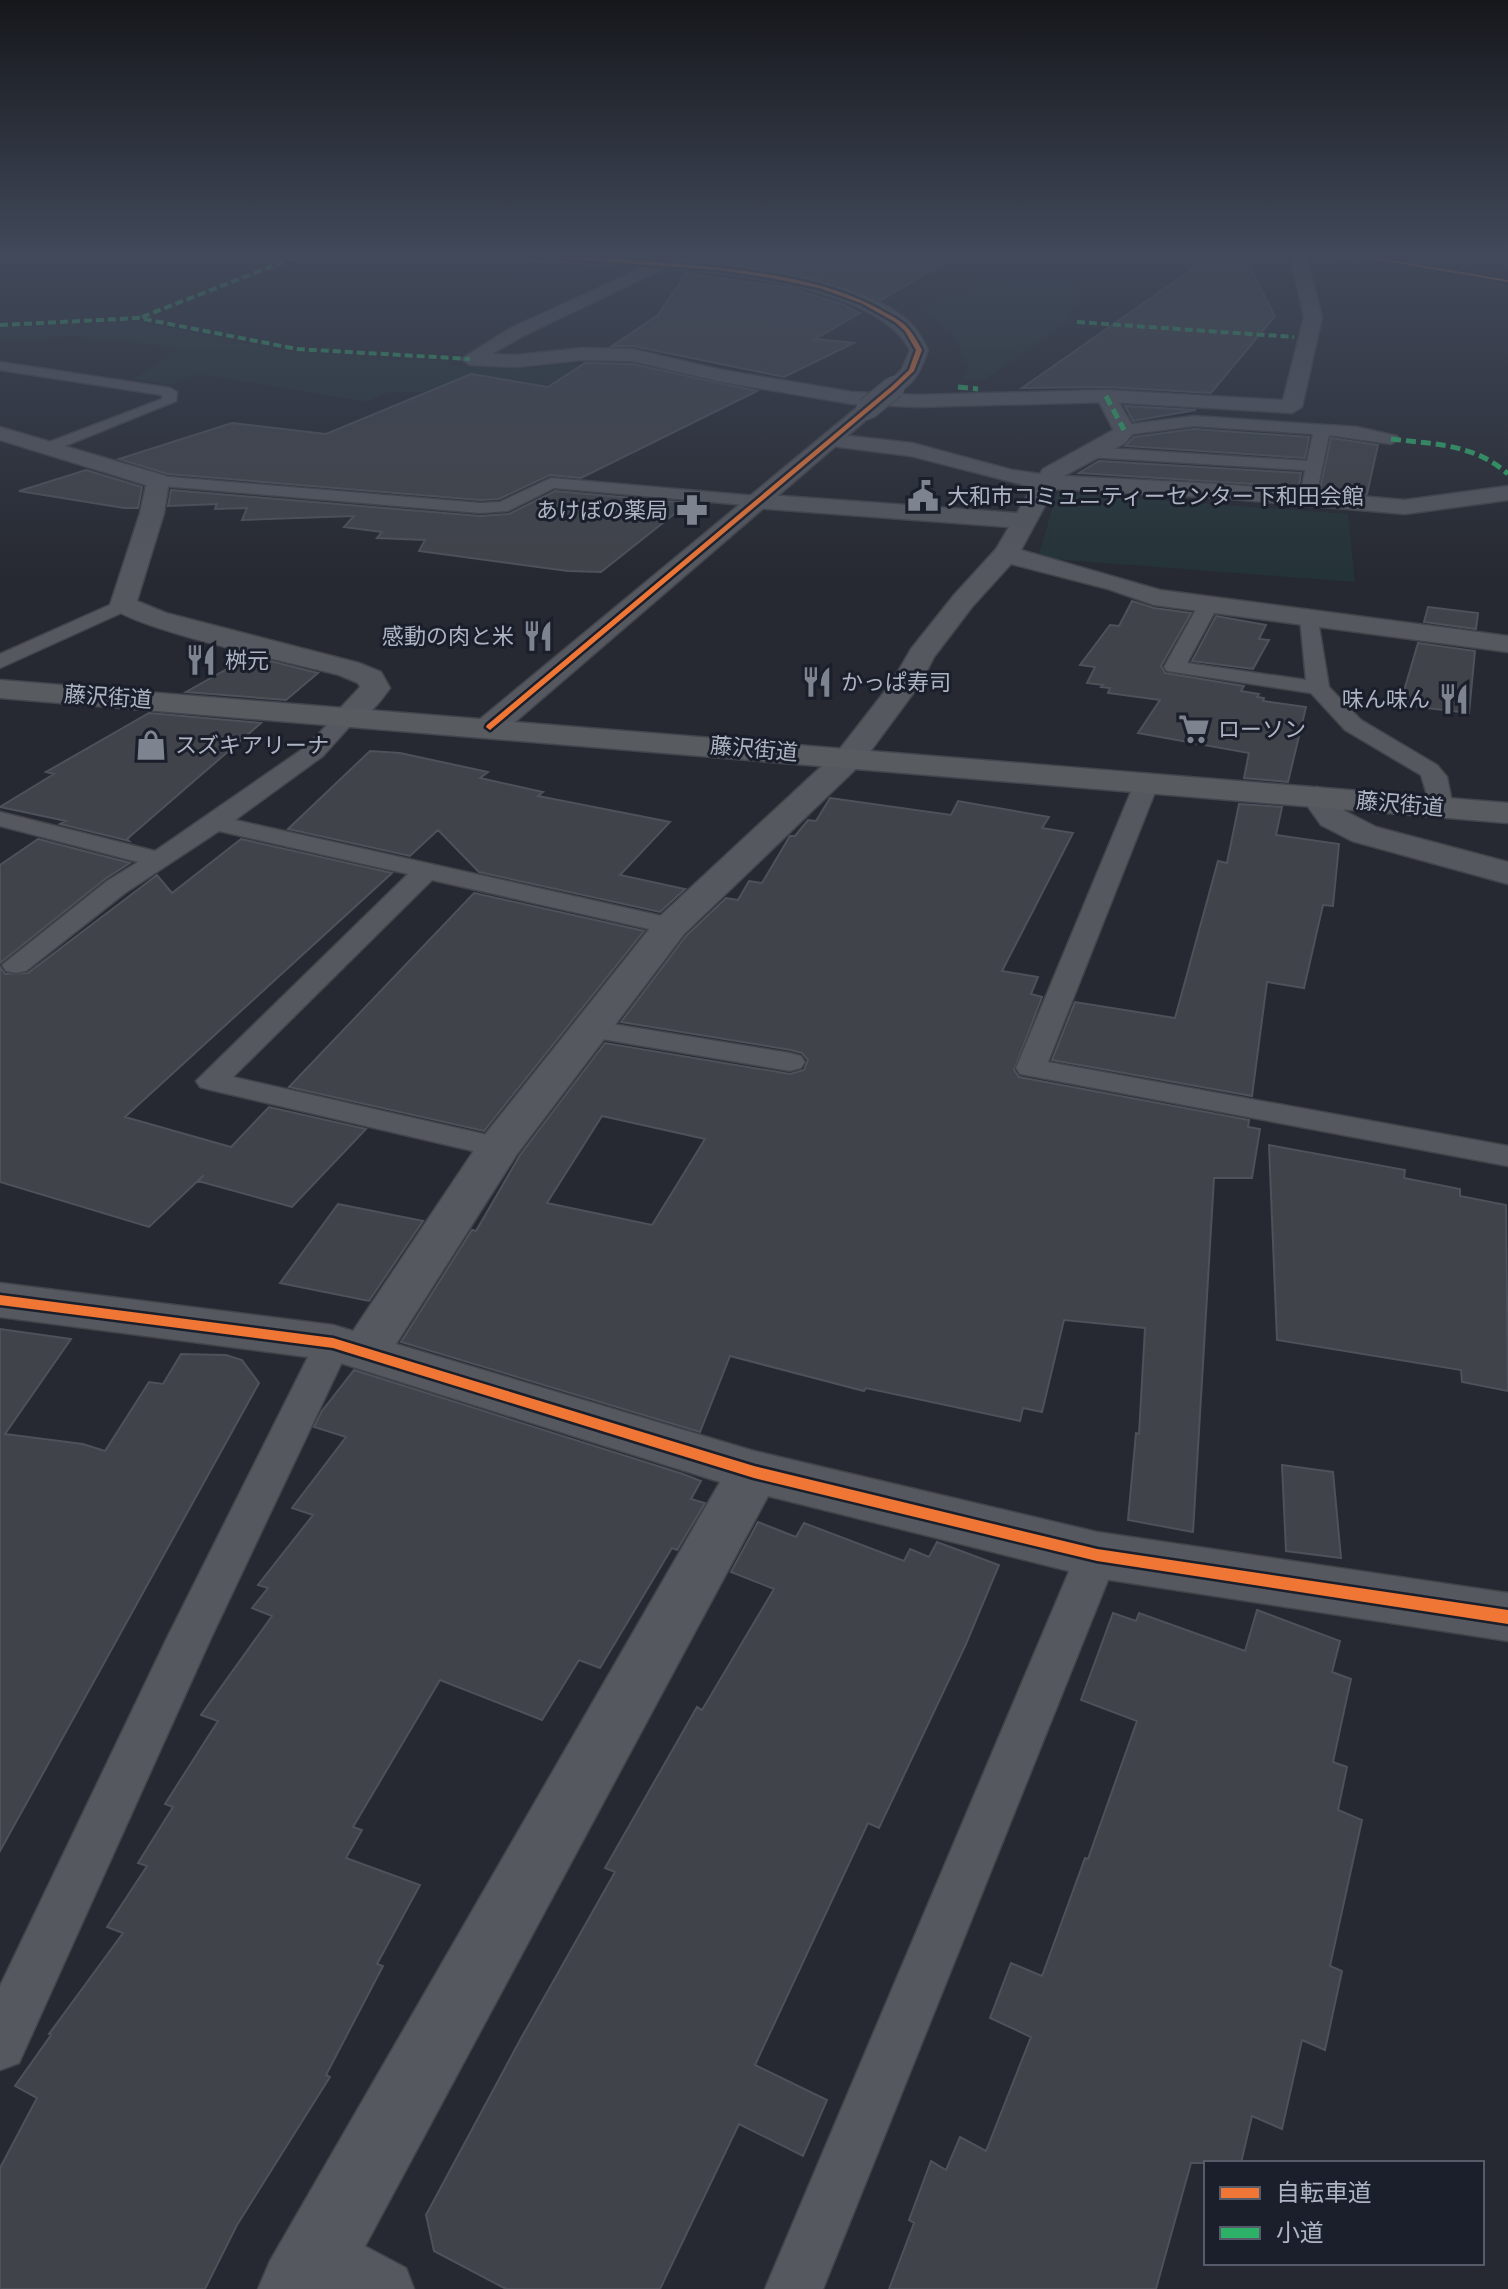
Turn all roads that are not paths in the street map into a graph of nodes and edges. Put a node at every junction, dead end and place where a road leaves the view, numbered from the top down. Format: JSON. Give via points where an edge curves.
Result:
{"nodes":[{"id":1,"x":666,"y":363,"type":"edge"},
{"id":2,"x":914,"y":363,"type":"edge"},
{"id":3,"x":1302,"y":363,"type":"edge"},
{"id":4,"x":0,"y":366,"type":"edge"},
{"id":5,"x":1106,"y":396,"type":"junction"},
{"id":6,"x":1124,"y":430,"type":"junction"},
{"id":7,"x":1322,"y":430,"type":"junction"},
{"id":8,"x":0,"y":433,"type":"edge"},
{"id":9,"x":1391,"y":439,"type":"dead end"},
{"id":10,"x":831,"y":440,"type":"junction"},
{"id":11,"x":50,"y":447,"type":"junction"},
{"id":12,"x":1089,"y":452,"type":"junction"},
{"id":13,"x":581,"y":466,"type":"dead end"},
{"id":14,"x":1314,"y":466,"type":"junction"},
{"id":15,"x":158,"y":481,"type":"junction"},
{"id":16,"x":1047,"y":482,"type":"junction"},
{"id":17,"x":551,"y":483,"type":"junction"},
{"id":18,"x":1310,"y":487,"type":"dead end"},
{"id":19,"x":1508,"y":493,"type":"edge"},
{"id":20,"x":756,"y":501,"type":"junction"},
{"id":21,"x":1026,"y":521,"type":"junction"},
{"id":22,"x":1007,"y":553,"type":"junction"},
{"id":23,"x":1209,"y":604,"type":"junction"},
{"id":24,"x":123,"y":605,"type":"junction"},
{"id":25,"x":1310,"y":618,"type":"junction"},
{"id":26,"x":1508,"y":644,"type":"edge"},
{"id":27,"x":0,"y":662,"type":"edge"},
{"id":28,"x":1318,"y":688,"type":"junction"},
{"id":29,"x":0,"y":689,"type":"edge"},
{"id":30,"x":348,"y":716,"type":"junction"},
{"id":31,"x":490,"y":727,"type":"junction"},
{"id":32,"x":850,"y":757,"type":"junction"},
{"id":33,"x":1147,"y":782,"type":"junction"},
{"id":34,"x":1317,"y":797,"type":"junction"},
{"id":35,"x":1441,"y":807,"type":"junction"},
{"id":36,"x":1508,"y":813,"type":"edge"},
{"id":37,"x":0,"y":819,"type":"edge"},
{"id":38,"x":215,"y":823,"type":"junction"},
{"id":39,"x":158,"y":859,"type":"junction"},
{"id":40,"x":426,"y":871,"type":"junction"},
{"id":41,"x":1508,"y":873,"type":"edge"},
{"id":42,"x":671,"y":926,"type":"junction"},
{"id":43,"x":16,"y":965,"type":"dead end"},
{"id":44,"x":588,"y":1029,"type":"junction"},
{"id":45,"x":790,"y":1062,"type":"dead end"},
{"id":46,"x":499,"y":1147,"type":"junction"},
{"id":47,"x":1508,"y":1156,"type":"edge"},
{"id":48,"x":0,"y":1300,"type":"edge"},
{"id":49,"x":349,"y":1347,"type":"junction"},
{"id":50,"x":754,"y":1472,"type":"junction"},
{"id":51,"x":1097,"y":1555,"type":"junction"},
{"id":52,"x":1508,"y":1617,"type":"edge"},
{"id":53,"x":0,"y":2044,"type":"edge"},
{"id":54,"x":310,"y":2270,"type":"edge"},
{"id":55,"x":385,"y":2289,"type":"edge"},
{"id":56,"x":794,"y":2289,"type":"edge"}],
"edges":[{"from":1,"to":5,"type":"street","via":[[852,398]]},
{"from":2,"to":10,"type":"street","bridge":true,"via":[[894,387]]},
{"from":3,"to":5,"type":"street","via":[[1292,407]]},
{"from":4,"to":11,"type":"lane","via":[[170,392],[169,401]]},
{"from":5,"to":6,"type":"street"},
{"from":6,"to":7,"type":"lane","via":[[1194,421]]},
{"from":6,"to":12,"type":"street"},
{"from":7,"to":9,"type":"lane"},
{"from":7,"to":14,"type":"lane"},
{"from":8,"to":11,"type":"street"},
{"from":10,"to":16,"type":"street","via":[[912,450]]},
{"from":10,"to":20,"type":"street"},
{"from":11,"to":15,"type":"street"},
{"from":12,"to":14,"type":"lane"},
{"from":12,"to":16,"type":"street","via":[[1051,474]]},
{"from":13,"to":17,"type":"lane"},
{"from":14,"to":18,"type":"lane"},
{"from":15,"to":17,"type":"lane","via":[[480,508],[502,507]]},
{"from":15,"to":24,"type":"street"},
{"from":16,"to":19,"type":"street","via":[[1405,507]]},
{"from":16,"to":21,"type":"street"},
{"from":17,"to":20,"type":"lane"},
{"from":20,"to":21,"type":"street"},
{"from":20,"to":31,"type":"street"},
{"from":21,"to":22,"type":"street"},
{"from":22,"to":23,"type":"street","via":[[1125,583],[1154,597]]},
{"from":22,"to":32,"type":"street","via":[[921,655]]},
{"from":23,"to":25,"type":"street"},
{"from":23,"to":28,"type":"lane","via":[[1174,667]]},
{"from":24,"to":27,"type":"lane"},
{"from":24,"to":30,"type":"street","via":[[156,619],[371,678],[375,688]]},
{"from":25,"to":26,"type":"street"},
{"from":25,"to":28,"type":"lane"},
{"from":28,"to":35,"type":"lane","via":[[1353,725],[1429,770]]},
{"from":29,"to":30,"type":"highway","name":"藤沢街道"},
{"from":30,"to":31,"type":"highway","name":"藤沢街道"},
{"from":30,"to":38,"type":"lane","via":[[315,751]]},
{"from":31,"to":32,"type":"highway","name":"藤沢街道"},
{"from":32,"to":33,"type":"highway","name":"藤沢街道"},
{"from":32,"to":42,"type":"street"},
{"from":33,"to":34,"type":"highway","name":"藤沢街道"},
{"from":33,"to":47,"type":"lane","via":[[1031,1068]]},
{"from":34,"to":35,"type":"highway","name":"藤沢街道"},
{"from":34,"to":41,"type":"street","via":[[1333,818],[1364,834]]},
{"from":35,"to":36,"type":"highway","name":"藤沢街道"},
{"from":37,"to":39,"type":"lane"},
{"from":38,"to":39,"type":"lane"},
{"from":38,"to":40,"type":"lane"},
{"from":39,"to":43,"type":"lane"},
{"from":40,"to":42,"type":"lane"},
{"from":40,"to":46,"type":"lane","via":[[211,1081]]},
{"from":42,"to":44,"type":"street"},
{"from":44,"to":45,"type":"lane"},
{"from":44,"to":46,"type":"street"},
{"from":46,"to":49,"type":"street"},
{"from":48,"to":49,"type":"street"},
{"from":49,"to":50,"type":"street"},
{"from":49,"to":53,"type":"lane","via":[[189,1638]]},
{"from":50,"to":51,"type":"street"},
{"from":50,"to":54,"type":"street"},
{"from":51,"to":52,"type":"street"},
{"from":51,"to":56,"type":"lane"},
{"from":54,"to":55,"type":"lane"}]}
